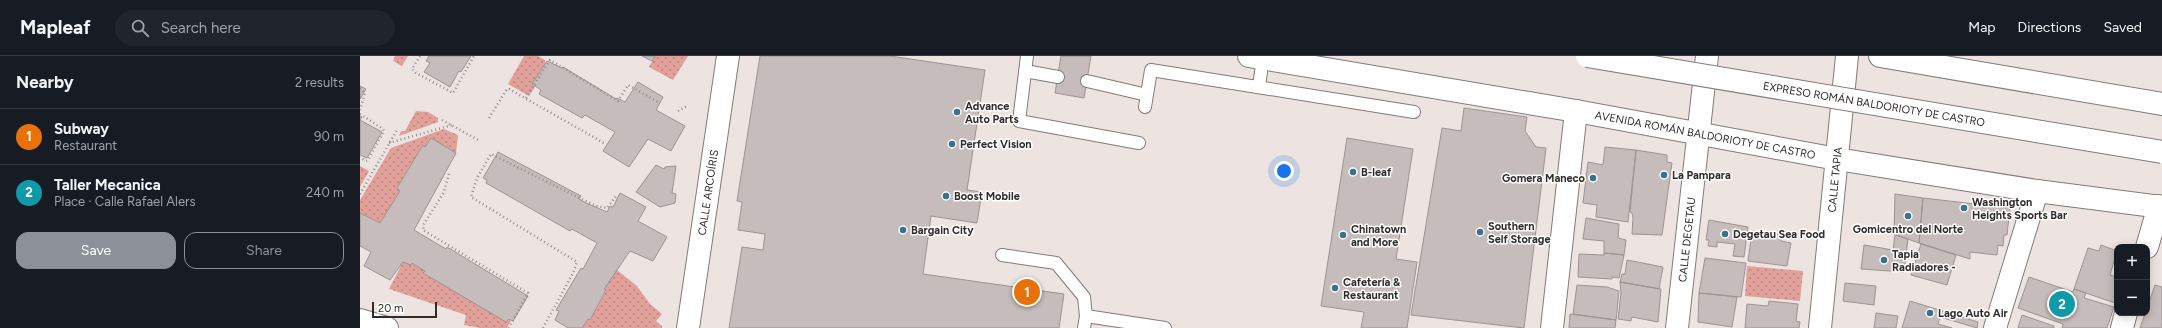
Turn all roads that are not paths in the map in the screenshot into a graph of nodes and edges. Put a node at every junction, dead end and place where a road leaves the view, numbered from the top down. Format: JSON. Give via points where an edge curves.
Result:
{"nodes":[{"id":1,"x":728,"y":56,"type":"edge"},
{"id":2,"x":1027,"y":56,"type":"edge"},
{"id":3,"x":1587,"y":56,"type":"edge"},
{"id":4,"x":1707,"y":56,"type":"edge"},
{"id":5,"x":1847,"y":56,"type":"edge"},
{"id":6,"x":1880,"y":56,"type":"edge"},
{"id":7,"x":1256,"y":57,"type":"edge"},
{"id":8,"x":1025,"y":71,"type":"junction"},
{"id":9,"x":1058,"y":77,"type":"dead end"},
{"id":10,"x":1087,"y":81,"type":"dead end"},
{"id":11,"x":1259,"y":86,"type":"junction"},
{"id":12,"x":2162,"y":104,"type":"edge"},
{"id":13,"x":1576,"y":111,"type":"junction"},
{"id":14,"x":1414,"y":112,"type":"dead end"},
{"id":15,"x":1699,"y":135,"type":"junction"},
{"id":16,"x":1139,"y":143,"type":"dead end"},
{"id":17,"x":2162,"y":152,"type":"edge"},
{"id":18,"x":1837,"y":159,"type":"junction"},
{"id":19,"x":2037,"y":191,"type":"junction"},
{"id":20,"x":2161,"y":206,"type":"edge"},
{"id":21,"x":2148,"y":244,"type":"edge"},
{"id":22,"x":1002,"y":255,"type":"dead end"},
{"id":23,"x":2125,"y":316,"type":"edge"},
{"id":24,"x":360,"y":320,"type":"edge"},
{"id":25,"x":1085,"y":322,"type":"edge"},
{"id":26,"x":387,"y":328,"type":"edge"},
{"id":27,"x":688,"y":328,"type":"edge"},
{"id":28,"x":1166,"y":328,"type":"edge"},
{"id":29,"x":1552,"y":328,"type":"edge"},
{"id":30,"x":1677,"y":328,"type":"edge"},
{"id":31,"x":1820,"y":328,"type":"edge"},
{"id":32,"x":1995,"y":328,"type":"edge"},
{"id":33,"x":2122,"y":328,"type":"edge"}],
"edges":[{"from":1,"to":27,"type":"main road","name":"CALLE ARCOÍRIS"},
{"from":2,"to":8,"type":"lane"},
{"from":3,"to":17,"type":"main road","name":"EXPRESO ROMÁN BALDORIOTY DE CASTRO","bridge":true},
{"from":4,"to":15,"type":"main road","name":"CALLE DEGETAU"},
{"from":5,"to":18,"type":"main road","name":"CALLE TAPIA"},
{"from":6,"to":12,"type":"main road"},
{"from":7,"to":11,"type":"lane"},
{"from":7,"to":13,"type":"main road","name":"AVENIDA ROMÁN BALDORIOTY DE CASTRO"},
{"from":8,"to":9,"type":"lane"},
{"from":8,"to":16,"type":"lane","via":[[1019,121]]},
{"from":10,"to":11,"type":"lane","via":[[1146,101],[1151,70]]},
{"from":11,"to":14,"type":"lane"},
{"from":13,"to":15,"type":"main road","name":"AVENIDA ROMÁN BALDORIOTY DE CASTRO"},
{"from":13,"to":29,"type":"main road"},
{"from":15,"to":18,"type":"main road","name":"AVENIDA ROMÁN BALDORIOTY DE CASTRO"},
{"from":15,"to":30,"type":"main road","name":"CALLE DEGETAU"},
{"from":18,"to":19,"type":"main road","name":"AVENIDA ROMÁN BALDORIOTY DE CASTRO"},
{"from":18,"to":31,"type":"main road","name":"CALLE TAPIA"},
{"from":19,"to":20,"type":"main road","name":"AVENIDA ROMÁN BALDORIOTY DE CASTRO"},
{"from":19,"to":32,"type":"main road"},
{"from":20,"to":21,"type":"main road"},
{"from":22,"to":25,"type":"lane","via":[[1056,263],[1084,297]]},
{"from":23,"to":33,"type":"main road"},
{"from":24,"to":26,"type":"main road"},
{"from":25,"to":28,"type":"lane"}]}
